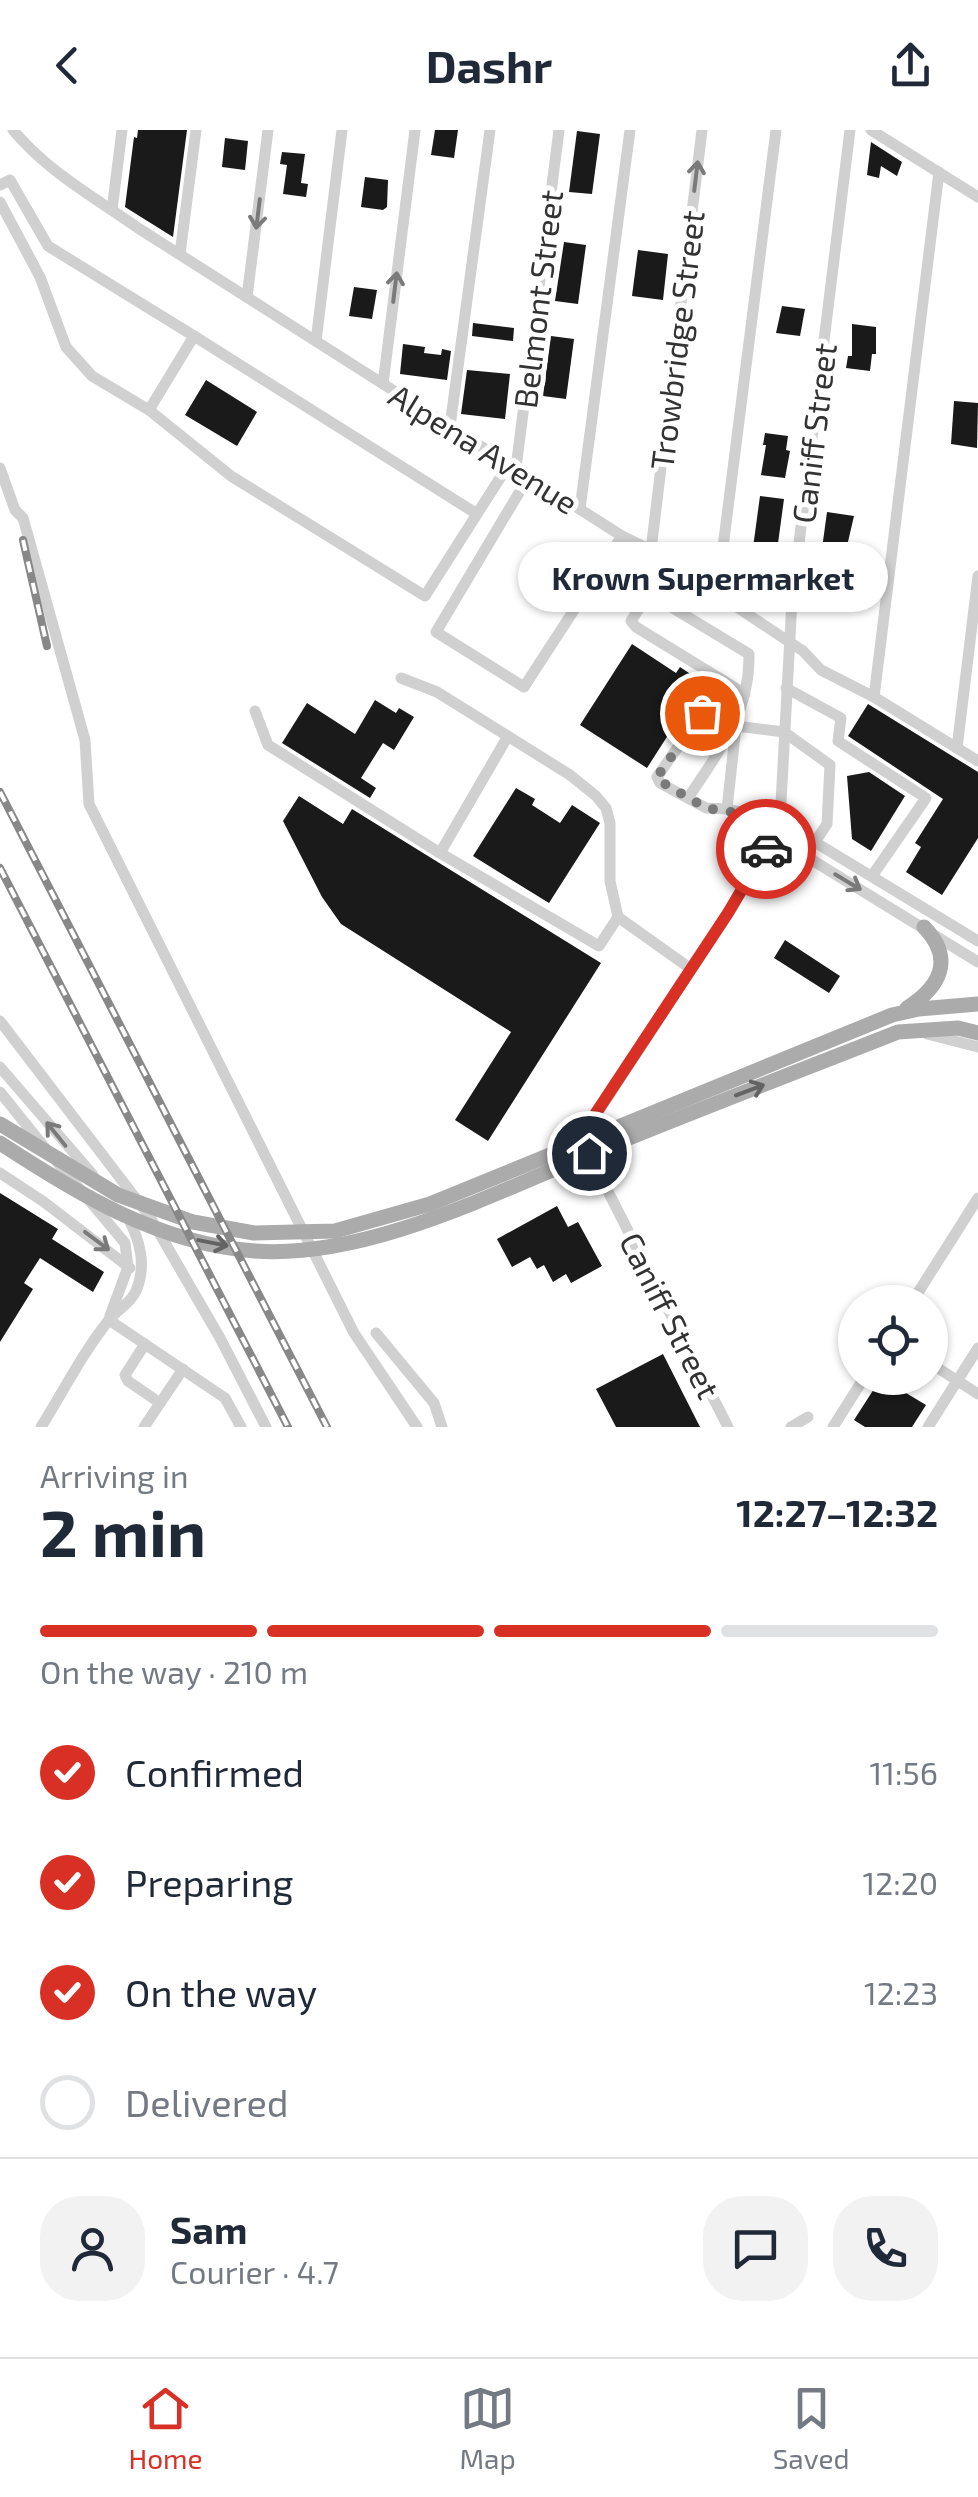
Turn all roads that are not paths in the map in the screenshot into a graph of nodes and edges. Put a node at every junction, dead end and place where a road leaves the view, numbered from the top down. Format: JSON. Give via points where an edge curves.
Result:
{"nodes":[{"id":1,"x":14,"y":130,"type":"edge"},
{"id":2,"x":122,"y":130,"type":"edge"},
{"id":3,"x":196,"y":130,"type":"edge"},
{"id":4,"x":268,"y":130,"type":"edge"},
{"id":5,"x":342,"y":130,"type":"edge"},
{"id":6,"x":416,"y":130,"type":"edge"},
{"id":7,"x":490,"y":130,"type":"edge"},
{"id":8,"x":559,"y":130,"type":"edge"},
{"id":9,"x":630,"y":130,"type":"edge"},
{"id":10,"x":702,"y":130,"type":"edge"},
{"id":11,"x":776,"y":130,"type":"edge"},
{"id":12,"x":850,"y":130,"type":"edge"},
{"id":13,"x":871,"y":130,"type":"edge"},
{"id":14,"x":939,"y":172,"type":"junction"},
{"id":15,"x":0,"y":185,"type":"edge"},
{"id":16,"x":978,"y":197,"type":"edge"},
{"id":17,"x":0,"y":202,"type":"edge"},
{"id":18,"x":112,"y":210,"type":"junction"},
{"id":19,"x":180,"y":254,"type":"junction"},
{"id":20,"x":247,"y":297,"type":"junction"},
{"id":21,"x":194,"y":336,"type":"junction"},
{"id":22,"x":316,"y":341,"type":"junction"},
{"id":23,"x":383,"y":384,"type":"junction"},
{"id":24,"x":149,"y":410,"type":"junction"},
{"id":25,"x":450,"y":426,"type":"junction"},
{"id":26,"x":512,"y":466,"type":"junction"},
{"id":27,"x":0,"y":468,"type":"edge"},
{"id":28,"x":529,"y":476,"type":"junction"},
{"id":29,"x":580,"y":509,"type":"junction"},
{"id":30,"x":478,"y":514,"type":"junction"},
{"id":31,"x":622,"y":536,"type":"junction"},
{"id":32,"x":651,"y":550,"type":"junction"},
{"id":33,"x":978,"y":576,"type":"edge"},
{"id":34,"x":710,"y":589,"type":"junction"},
{"id":35,"x":788,"y":642,"type":"junction"},
{"id":36,"x":401,"y":678,"type":"dead end"},
{"id":37,"x":724,"y":680,"type":"junction"},
{"id":38,"x":786,"y":688,"type":"junction"},
{"id":39,"x":745,"y":694,"type":"junction"},
{"id":40,"x":874,"y":697,"type":"junction"},
{"id":41,"x":255,"y":711,"type":"dead end"},
{"id":42,"x":736,"y":726,"type":"junction"},
{"id":43,"x":784,"y":732,"type":"junction"},
{"id":44,"x":508,"y":736,"type":"junction"},
{"id":45,"x":956,"y":748,"type":"junction"},
{"id":46,"x":978,"y":761,"type":"edge"},
{"id":47,"x":688,"y":798,"type":"junction"},
{"id":48,"x":728,"y":809,"type":"junction"},
{"id":49,"x":780,"y":820,"type":"junction"},
{"id":50,"x":774,"y":836,"type":"junction"},
{"id":51,"x":815,"y":842,"type":"junction"},
{"id":52,"x":440,"y":853,"type":"junction"},
{"id":53,"x":872,"y":876,"type":"junction"},
{"id":54,"x":618,"y":917,"type":"junction"},
{"id":55,"x":924,"y":927,"type":"junction"},
{"id":56,"x":978,"y":941,"type":"edge"},
{"id":57,"x":978,"y":962,"type":"edge"},
{"id":58,"x":691,"y":969,"type":"junction"},
{"id":59,"x":978,"y":1004,"type":"edge"},
{"id":60,"x":892,"y":1015,"type":"junction"},
{"id":61,"x":0,"y":1020,"type":"edge"},
{"id":62,"x":898,"y":1032,"type":"junction"},
{"id":63,"x":978,"y":1032,"type":"edge"},
{"id":64,"x":978,"y":1047,"type":"edge"},
{"id":65,"x":0,"y":1067,"type":"edge"},
{"id":66,"x":0,"y":1092,"type":"edge"},
{"id":67,"x":656,"y":1119,"type":"junction"},
{"id":68,"x":0,"y":1124,"type":"edge"},
{"id":69,"x":0,"y":1143,"type":"edge"},
{"id":70,"x":0,"y":1173,"type":"edge"},
{"id":71,"x":978,"y":1198,"type":"edge"},
{"id":72,"x":128,"y":1266,"type":"junction"},
{"id":73,"x":141,"y":1272,"type":"junction"},
{"id":74,"x":923,"y":1285,"type":"edge"},
{"id":75,"x":109,"y":1320,"type":"junction"},
{"id":76,"x":376,"y":1333,"type":"dead end"},
{"id":77,"x":145,"y":1344,"type":"junction"},
{"id":78,"x":978,"y":1348,"type":"edge"},
{"id":79,"x":183,"y":1369,"type":"junction"},
{"id":80,"x":948,"y":1375,"type":"edge"},
{"id":81,"x":957,"y":1381,"type":"junction"},
{"id":82,"x":978,"y":1394,"type":"edge"},
{"id":83,"x":853,"y":1395,"type":"edge"},
{"id":84,"x":160,"y":1403,"type":"junction"},
{"id":85,"x":808,"y":1417,"type":"dead end"},
{"id":86,"x":41,"y":1427,"type":"edge"},
{"id":87,"x":144,"y":1427,"type":"edge"},
{"id":88,"x":241,"y":1427,"type":"edge"},
{"id":89,"x":266,"y":1427,"type":"edge"},
{"id":90,"x":417,"y":1427,"type":"edge"},
{"id":91,"x":442,"y":1427,"type":"edge"},
{"id":92,"x":728,"y":1427,"type":"edge"},
{"id":93,"x":791,"y":1427,"type":"edge"},
{"id":94,"x":833,"y":1427,"type":"edge"},
{"id":95,"x":928,"y":1427,"type":"edge"}],
"edges":[{"from":1,"to":18,"type":"street","name":"Alpena Avenue","via":[[32,154]]},
{"from":2,"to":18,"type":"street"},
{"from":3,"to":19,"type":"street"},
{"from":4,"to":20,"type":"street","one_way":true},
{"from":5,"to":22,"type":"street"},
{"from":23,"to":6,"type":"street","one_way":true},
{"from":7,"to":25,"type":"street"},
{"from":8,"to":26,"type":"street","name":"Belmont Street"},
{"from":9,"to":29,"type":"street"},
{"from":32,"to":10,"type":"street","name":"Trowbridge Street","one_way":true},
{"from":11,"to":34,"type":"street","via":[[722,554]]},
{"from":12,"to":35,"type":"street","name":"Caniff Street"},
{"from":13,"to":14,"type":"street"},
{"from":14,"to":16,"type":"street"},
{"from":14,"to":40,"type":"street"},
{"from":15,"to":21,"type":"street","via":[[10,180],[48,246]]},
{"from":17,"to":24,"type":"street","via":[[40,277],[66,347],[92,376]]},
{"from":18,"to":19,"type":"street","name":"Alpena Avenue"},
{"from":19,"to":20,"type":"street","name":"Alpena Avenue"},
{"from":20,"to":22,"type":"street","name":"Alpena Avenue"},
{"from":21,"to":24,"type":"street"},
{"from":21,"to":30,"type":"street"},
{"from":22,"to":23,"type":"street","name":"Alpena Avenue"},
{"from":23,"to":25,"type":"street","name":"Alpena Avenue"},
{"from":24,"to":30,"type":"street","via":[[231,476],[425,596]]},
{"from":25,"to":26,"type":"street","name":"Alpena Avenue"},
{"from":26,"to":28,"type":"street","name":"Alpena Avenue"},
{"from":26,"to":30,"type":"street"},
{"from":27,"to":90,"type":"street","via":[[24,518],[85,740],[89,804],[354,1333]]},
{"from":28,"to":29,"type":"street","name":"Alpena Avenue"},
{"from":28,"to":31,"type":"street","via":[[436,632],[459,647],[524,687]]},
{"from":29,"to":31,"type":"street","name":"Alpena Avenue"},
{"from":31,"to":32,"type":"street","name":"Alpena Avenue"},
{"from":32,"to":34,"type":"street","name":"Alpena Avenue"},
{"from":33,"to":45,"type":"street"},
{"from":34,"to":35,"type":"street","name":"Alpena Avenue"},
{"from":35,"to":38,"type":"street","name":"Caniff Street"},
{"from":35,"to":40,"type":"street","name":"Alpena Avenue","via":[[821,670]]},
{"from":36,"to":44,"type":"street"},
{"from":37,"to":39,"type":"street"},
{"from":37,"to":39,"type":"street","via":[[636,627],[631,621],[646,598],[668,604],[749,654]]},
{"from":37,"to":47,"type":"street","via":[[657,777]]},
{"from":38,"to":43,"type":"street","name":"Caniff Street"},
{"from":38,"to":53,"type":"street","via":[[841,718],[838,741],[926,798]]},
{"from":39,"to":42,"type":"street"},
{"from":40,"to":45,"type":"street","name":"Alpena Avenue"},
{"from":41,"to":52,"type":"street","via":[[268,744]]},
{"from":42,"to":43,"type":"street"},
{"from":42,"to":47,"type":"street"},
{"from":42,"to":48,"type":"street"},
{"from":43,"to":49,"type":"street","name":"Caniff Street"},
{"from":43,"to":51,"type":"street","via":[[830,766],[827,824]]},
{"from":44,"to":52,"type":"street"},
{"from":44,"to":54,"type":"street","via":[[570,775],[606,808]]},
{"from":45,"to":46,"type":"street","name":"Alpena Avenue"},
{"from":47,"to":48,"type":"street"},
{"from":48,"to":49,"type":"street"},
{"from":49,"to":50,"type":"street","name":"Caniff Street"},
{"from":49,"to":51,"type":"street"},
{"from":50,"to":55,"type":"street","one_way":true},
{"from":50,"to":58,"type":"street","name":"Caniff Street"},
{"from":51,"to":53,"type":"street"},
{"from":52,"to":54,"type":"street","via":[[599,946]]},
{"from":53,"to":56,"type":"street"},
{"from":54,"to":58,"type":"street"},
{"from":55,"to":57,"type":"street"},
{"from":55,"to":60,"type":"main road","via":[[938,949],[938,977],[928,994]]},
{"from":58,"to":92,"type":"street","name":"Caniff Street","via":[[585,1132],[593,1162]]},
{"from":59,"to":60,"type":"main road"},
{"from":60,"to":67,"type":"main road"},
{"from":61,"to":89,"type":"street","via":[[150,1217]]},
{"from":62,"to":63,"type":"main road"},
{"from":62,"to":64,"type":"street"},
{"from":67,"to":62,"type":"main road","one_way":true},
{"from":73,"to":65,"type":"street","one_way":true,"via":[[138,1236],[122,1207]]},
{"from":66,"to":72,"type":"street","via":[[117,1232]]},
{"from":67,"to":68,"type":"main road","via":[[386,1218],[335,1232],[254,1233],[132,1202]]},
{"from":69,"to":67,"type":"main road","one_way":true,"via":[[132,1222],[256,1251],[338,1246],[389,1232]]},
{"from":70,"to":72,"type":"street","one_way":true},
{"from":71,"to":74,"type":"street"},
{"from":72,"to":73,"type":"street"},
{"from":72,"to":75,"type":"street"},
{"from":73,"to":75,"type":"street","via":[[135,1295]]},
{"from":75,"to":77,"type":"street"},
{"from":75,"to":86,"type":"street"},
{"from":76,"to":91,"type":"street","via":[[434,1403]]},
{"from":77,"to":79,"type":"street"},
{"from":77,"to":84,"type":"street","via":[[125,1375]]},
{"from":78,"to":81,"type":"street"},
{"from":79,"to":84,"type":"street"},
{"from":79,"to":88,"type":"street","via":[[225,1398]]},
{"from":80,"to":81,"type":"street"},
{"from":81,"to":82,"type":"street"},
{"from":81,"to":95,"type":"street"},
{"from":83,"to":94,"type":"street"},
{"from":84,"to":87,"type":"street"},
{"from":85,"to":93,"type":"street"}]}
